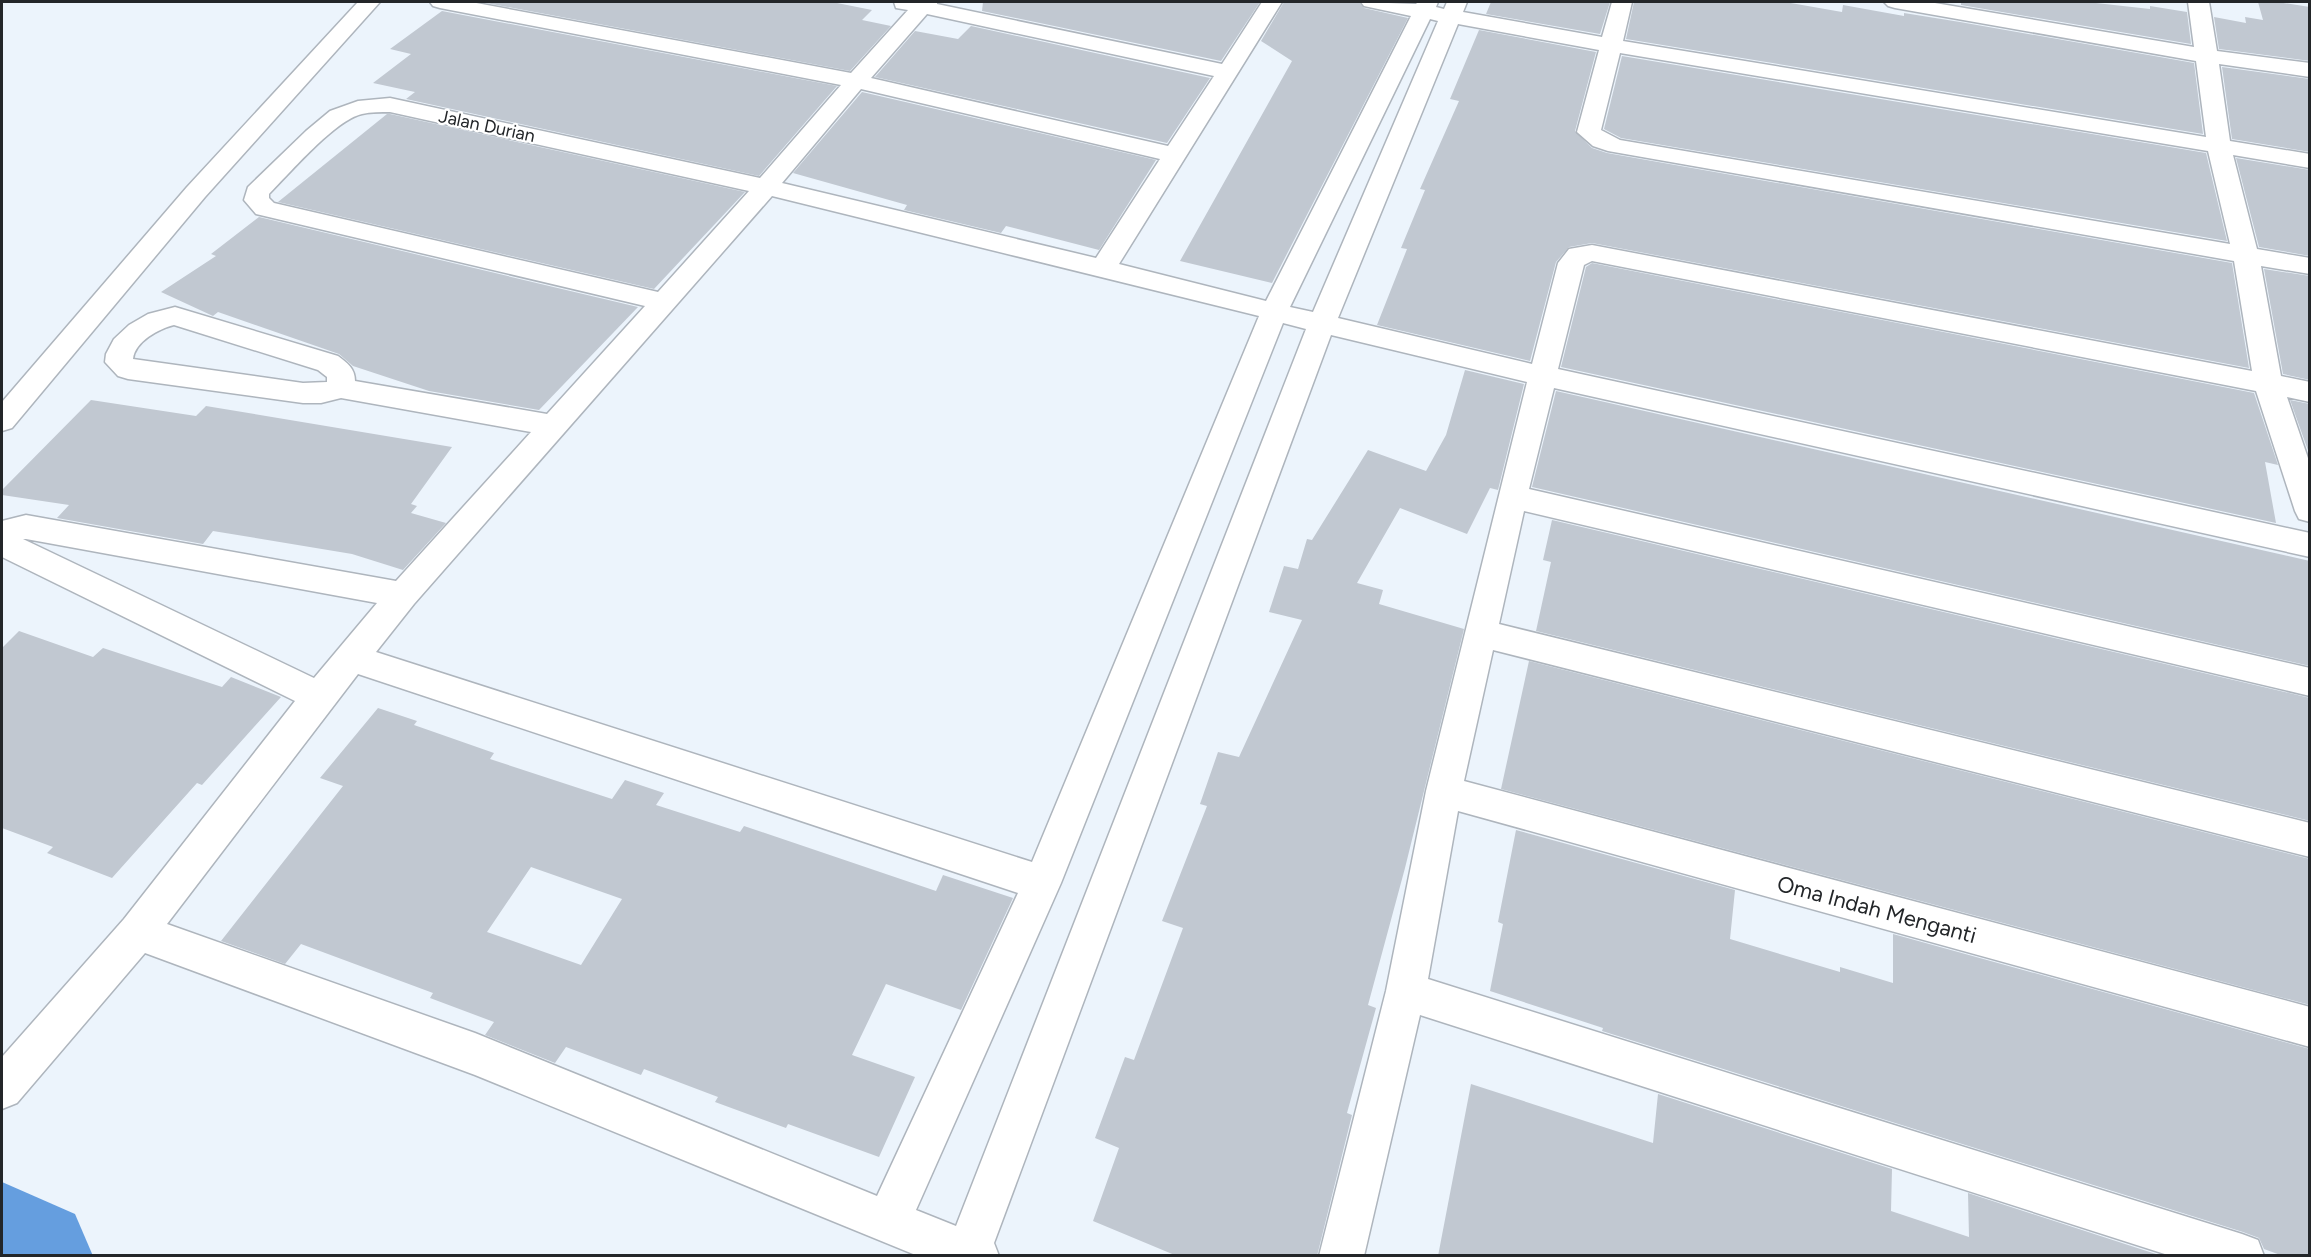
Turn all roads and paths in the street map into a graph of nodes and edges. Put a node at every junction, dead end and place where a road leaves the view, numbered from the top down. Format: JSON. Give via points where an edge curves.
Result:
{"nodes":[{"id":1,"x":369,"y":2,"type":"edge"},
{"id":2,"x":440,"y":2,"type":"edge"},
{"id":3,"x":898,"y":2,"type":"edge"},
{"id":4,"x":1272,"y":2,"type":"edge"},
{"id":5,"x":1371,"y":2,"type":"edge"},
{"id":6,"x":1622,"y":2,"type":"edge"},
{"id":7,"x":1895,"y":2,"type":"edge"},
{"id":8,"x":2199,"y":2,"type":"edge"},
{"id":9,"x":925,"y":4,"type":"edge"},
{"id":10,"x":1440,"y":8,"type":"edge"},
{"id":11,"x":1610,"y":45,"type":"junction"},
{"id":12,"x":2208,"y":56,"type":"junction"},
{"id":13,"x":2310,"y":70,"type":"edge"},
{"id":14,"x":1228,"y":72,"type":"junction"},
{"id":15,"x":856,"y":81,"type":"junction"},
{"id":16,"x":2219,"y":146,"type":"junction"},
{"id":17,"x":1174,"y":155,"type":"junction"},
{"id":18,"x":2310,"y":161,"type":"edge"},
{"id":19,"x":766,"y":187,"type":"junction"},
{"id":20,"x":2246,"y":255,"type":"junction"},
{"id":21,"x":2310,"y":266,"type":"edge"},
{"id":22,"x":1103,"y":268,"type":"junction"},
{"id":23,"x":664,"y":302,"type":"junction"},
{"id":24,"x":1274,"y":312,"type":"junction"},
{"id":25,"x":1322,"y":323,"type":"junction"},
{"id":26,"x":1542,"y":374,"type":"junction"},
{"id":27,"x":2268,"y":384,"type":"junction"},
{"id":28,"x":341,"y":388,"type":"junction"},
{"id":29,"x":2310,"y":392,"type":"edge"},
{"id":30,"x":2,"y":421,"type":"edge"},
{"id":31,"x":555,"y":426,"type":"junction"},
{"id":32,"x":1512,"y":497,"type":"junction"},
{"id":33,"x":2310,"y":511,"type":"edge"},
{"id":34,"x":2310,"y":545,"type":"edge"},
{"id":35,"x":403,"y":595,"type":"junction"},
{"id":36,"x":1481,"y":633,"type":"junction"},
{"id":37,"x":352,"y":658,"type":"junction"},
{"id":38,"x":2310,"y":682,"type":"edge"},
{"id":39,"x":319,"y":696,"type":"junction"},
{"id":40,"x":1444,"y":791,"type":"junction"},
{"id":41,"x":2310,"y":840,"type":"edge"},
{"id":42,"x":1042,"y":883,"type":"junction"},
{"id":43,"x":138,"y":932,"type":"junction"},
{"id":44,"x":1406,"y":991,"type":"junction"},
{"id":45,"x":2310,"y":1027,"type":"edge"},
{"id":46,"x":2,"y":1088,"type":"edge"},
{"id":47,"x":888,"y":1222,"type":"junction"},
{"id":48,"x":973,"y":1253,"type":"edge"},
{"id":49,"x":1344,"y":1255,"type":"edge"},
{"id":50,"x":2242,"y":1256,"type":"edge"}],
"edges":[{"from":1,"to":30,"type":"street","via":[[196,192]]},
{"from":2,"to":15,"type":"street"},
{"from":3,"to":9,"type":"street"},
{"from":4,"to":14,"type":"street"},
{"from":5,"to":10,"type":"street"},
{"from":6,"to":11,"type":"street"},
{"from":7,"to":12,"type":"street"},
{"from":8,"to":12,"type":"street"},
{"from":9,"to":14,"type":"street"},
{"from":9,"to":15,"type":"street"},
{"from":10,"to":11,"type":"street"},
{"from":10,"to":24,"type":"street"},
{"from":10,"to":25,"type":"street"},
{"from":11,"to":16,"type":"street"},
{"from":11,"to":20,"type":"street","via":[[1589,132],[1616,146]]},
{"from":12,"to":13,"type":"street"},
{"from":12,"to":16,"type":"street"},
{"from":14,"to":17,"type":"street"},
{"from":15,"to":17,"type":"street"},
{"from":15,"to":19,"type":"street"},
{"from":16,"to":18,"type":"street"},
{"from":16,"to":20,"type":"street"},
{"from":17,"to":22,"type":"street"},
{"from":19,"to":22,"type":"street"},
{"from":19,"to":23,"type":"street"},
{"from":19,"to":23,"type":"street","name":"Jalan Durian","via":[[379,106],[347,111],[257,192],[256,200],[265,209]]},
{"from":20,"to":21,"type":"street"},
{"from":20,"to":27,"type":"street"},
{"from":22,"to":24,"type":"street"},
{"from":23,"to":31,"type":"street"},
{"from":24,"to":25,"type":"street"},
{"from":24,"to":42,"type":"street"},
{"from":25,"to":26,"type":"street"},
{"from":25,"to":48,"type":"street"},
{"from":26,"to":27,"type":"street","via":[[1571,263],[1578,255],[1592,253]]},
{"from":26,"to":32,"type":"street"},
{"from":26,"to":34,"type":"street"},
{"from":27,"to":29,"type":"street"},
{"from":27,"to":33,"type":"street"},
{"from":28,"to":28,"type":"street","via":[[303,393],[128,369],[118,356],[130,338],[151,323],[175,316],[328,363],[341,373]]},
{"from":28,"to":31,"type":"street"},
{"from":31,"to":35,"type":"street"},
{"from":32,"to":36,"type":"street"},
{"from":32,"to":38,"type":"street"},
{"from":35,"to":37,"type":"street"},
{"from":35,"to":39,"type":"street","via":[[26,526],[3,536],[6,545]]},
{"from":36,"to":40,"type":"street"},
{"from":36,"to":41,"type":"street"},
{"from":37,"to":39,"type":"street"},
{"from":37,"to":42,"type":"street"},
{"from":39,"to":43,"type":"street"},
{"from":40,"to":44,"type":"street"},
{"from":40,"to":45,"type":"street","name":"Oma Indah Menganti"},
{"from":42,"to":47,"type":"street"},
{"from":43,"to":46,"type":"street"},
{"from":43,"to":47,"type":"street","via":[[475,1054]]},
{"from":44,"to":49,"type":"street"},
{"from":44,"to":50,"type":"street"},
{"from":47,"to":48,"type":"street"}]}
